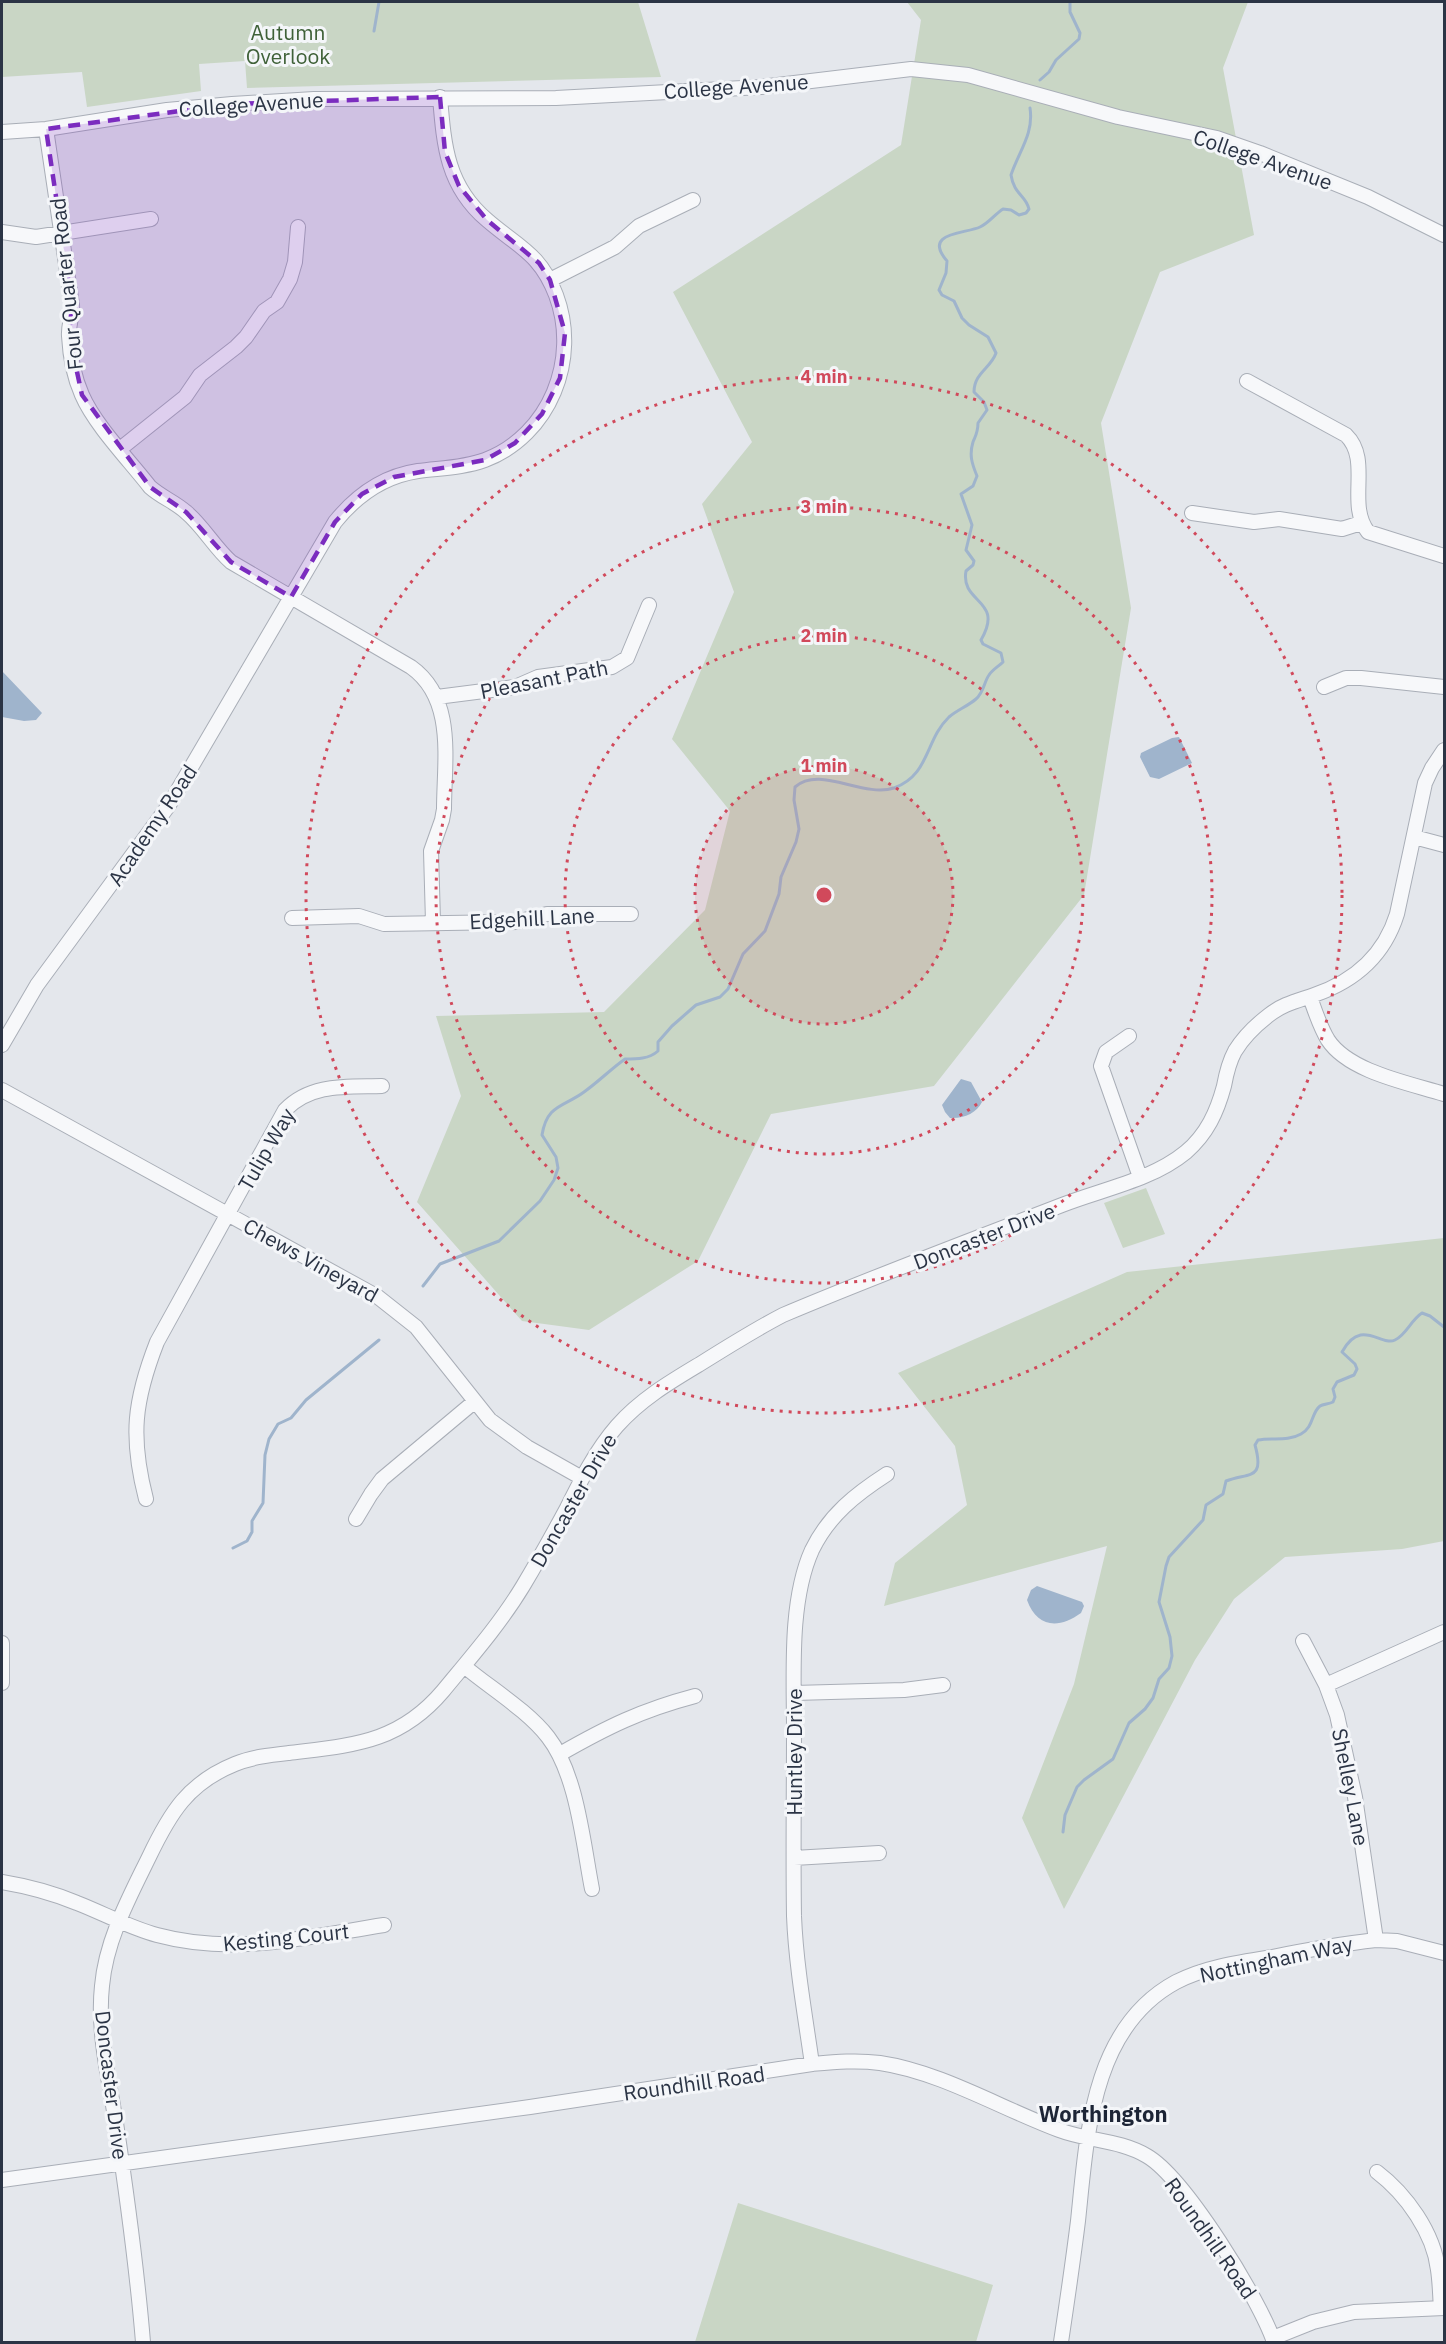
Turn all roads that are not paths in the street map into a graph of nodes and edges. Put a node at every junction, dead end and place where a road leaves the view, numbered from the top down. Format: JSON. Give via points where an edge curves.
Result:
{"nodes":[{"id":1,"x":440,"y":98,"type":"junction"},
{"id":2,"x":46,"y":129,"type":"junction"},
{"id":3,"x":2,"y":132,"type":"edge"},
{"id":4,"x":693,"y":200,"type":"dead end"},
{"id":5,"x":152,"y":219,"type":"dead end"},
{"id":6,"x":298,"y":227,"type":"dead end"},
{"id":7,"x":2,"y":232,"type":"edge"},
{"id":8,"x":62,"y":232,"type":"junction"},
{"id":9,"x":1444,"y":235,"type":"edge"},
{"id":10,"x":550,"y":280,"type":"junction"},
{"id":11,"x":1247,"y":381,"type":"dead end"},
{"id":12,"x":120,"y":449,"type":"junction"},
{"id":13,"x":1192,"y":513,"type":"dead end"},
{"id":14,"x":1361,"y":523,"type":"junction"},
{"id":15,"x":1444,"y":556,"type":"edge"},
{"id":16,"x":291,"y":597,"type":"junction"},
{"id":17,"x":649,"y":605,"type":"dead end"},
{"id":18,"x":1324,"y":687,"type":"dead end"},
{"id":19,"x":1444,"y":687,"type":"edge"},
{"id":20,"x":437,"y":697,"type":"junction"},
{"id":21,"x":1444,"y":750,"type":"edge"},
{"id":22,"x":1414,"y":837,"type":"junction"},
{"id":23,"x":1444,"y":845,"type":"edge"},
{"id":24,"x":631,"y":914,"type":"dead end"},
{"id":25,"x":292,"y":918,"type":"dead end"},
{"id":26,"x":433,"y":922,"type":"junction"},
{"id":27,"x":1310,"y":997,"type":"junction"},
{"id":28,"x":1129,"y":1036,"type":"dead end"},
{"id":29,"x":2,"y":1045,"type":"edge"},
{"id":30,"x":382,"y":1086,"type":"dead end"},
{"id":31,"x":2,"y":1090,"type":"edge"},
{"id":32,"x":1444,"y":1094,"type":"edge"},
{"id":33,"x":1140,"y":1177,"type":"junction"},
{"id":34,"x":228,"y":1214,"type":"junction"},
{"id":35,"x":474,"y":1402,"type":"junction"},
{"id":36,"x":887,"y":1474,"type":"dead end"},
{"id":37,"x":582,"y":1478,"type":"junction"},
{"id":38,"x":146,"y":1499,"type":"dead end"},
{"id":39,"x":356,"y":1519,"type":"dead end"},
{"id":40,"x":1444,"y":1632,"type":"edge"},
{"id":41,"x":1303,"y":1641,"type":"dead end"},
{"id":42,"x":2,"y":1642,"type":"edge"},
{"id":43,"x":464,"y":1666,"type":"junction"},
{"id":44,"x":2,"y":1683,"type":"edge"},
{"id":45,"x":943,"y":1685,"type":"dead end"},
{"id":46,"x":1326,"y":1685,"type":"junction"},
{"id":47,"x":794,"y":1693,"type":"junction"},
{"id":48,"x":695,"y":1696,"type":"dead end"},
{"id":49,"x":560,"y":1754,"type":"junction"},
{"id":50,"x":879,"y":1853,"type":"dead end"},
{"id":51,"x":794,"y":1858,"type":"junction"},
{"id":52,"x":2,"y":1882,"type":"edge"},
{"id":53,"x":592,"y":1889,"type":"dead end"},
{"id":54,"x":119,"y":1921,"type":"junction"},
{"id":55,"x":384,"y":1925,"type":"dead end"},
{"id":56,"x":1376,"y":1940,"type":"junction"},
{"id":57,"x":1444,"y":1953,"type":"edge"},
{"id":58,"x":812,"y":2064,"type":"junction"},
{"id":59,"x":1087,"y":2138,"type":"junction"},
{"id":60,"x":122,"y":2164,"type":"junction"},
{"id":61,"x":1377,"y":2172,"type":"dead end"},
{"id":62,"x":2,"y":2180,"type":"edge"},
{"id":63,"x":1443,"y":2308,"type":"edge"},
{"id":64,"x":1274,"y":2340,"type":"edge"},
{"id":65,"x":143,"y":2343,"type":"edge"},
{"id":66,"x":1061,"y":2343,"type":"edge"}],
"edges":[{"from":1,"to":2,"type":"street","name":"College Avenue","via":[[232,104],[156,111]]},
{"from":1,"to":9,"type":"street","name":"College Avenue","via":[[556,98],[760,87],[911,69],[968,75],[1118,117],[1217,138],[1368,197]]},
{"from":1,"to":10,"type":"street","name":"Academy Road","via":[[445,152],[459,186],[470,203],[527,251]]},
{"from":2,"to":3,"type":"street","name":"College Avenue"},
{"from":2,"to":8,"type":"street","name":"Four Quarter Road"},
{"from":4,"to":10,"type":"street","via":[[639,226],[615,247]]},
{"from":5,"to":8,"type":"street"},
{"from":6,"to":12,"type":"street","via":[[295,262],[277,302],[264,311],[236,347],[200,375],[185,397]]},
{"from":7,"to":8,"type":"street","via":[[36,237]]},
{"from":8,"to":12,"type":"street","name":"Four Quarter Road","via":[[76,376],[92,413]]},
{"from":10,"to":16,"type":"street","name":"Academy Road","via":[[561,307],[564,356],[552,398],[529,430],[485,460],[394,477],[362,495],[335,522]]},
{"from":11,"to":14,"type":"street","via":[[1351,440],[1357,453]]},
{"from":12,"to":16,"type":"street","name":"Four Quarter Road","via":[[150,487],[186,512],[231,562]]},
{"from":13,"to":14,"type":"street","via":[[1254,522],[1279,519],[1342,529]]},
{"from":14,"to":15,"type":"street","via":[[1375,536]]},
{"from":16,"to":20,"type":"street","name":"Four Quarter Road","via":[[411,667]]},
{"from":16,"to":29,"type":"street","name":"Academy Road","via":[[169,805],[37,986]]},
{"from":17,"to":20,"type":"street","name":"Pleasant Path","via":[[627,658],[620,664],[538,677],[515,687]]},
{"from":18,"to":19,"type":"street","via":[[1346,678],[1361,678]]},
{"from":20,"to":26,"type":"street","via":[[444,726],[444,809],[431,851]]},
{"from":21,"to":22,"type":"street","name":"Doncaster Drive","via":[[1425,783]]},
{"from":22,"to":23,"type":"street"},
{"from":22,"to":27,"type":"street","name":"Doncaster Drive","via":[[1392,931],[1380,952],[1350,979]]},
{"from":24,"to":26,"type":"street","name":"Edgehill Lane","via":[[547,914],[517,922]]},
{"from":25,"to":26,"type":"street","name":"Edgehill Lane","via":[[359,916],[384,924]]},
{"from":27,"to":32,"type":"street","via":[[1329,1042],[1348,1059]]},
{"from":27,"to":33,"type":"street","name":"Doncaster Drive","via":[[1282,1005],[1249,1033],[1234,1052],[1213,1119],[1204,1133],[1176,1160]]},
{"from":28,"to":33,"type":"street","via":[[1106,1052],[1101,1066]]},
{"from":30,"to":34,"type":"street","name":"Tulip Way","via":[[326,1088],[295,1100],[285,1110]]},
{"from":31,"to":34,"type":"street","name":"Chews Vineyard"},
{"from":33,"to":37,"type":"street","name":"Doncaster Drive","via":[[806,1306],[757,1329],[650,1395],[615,1428]]},
{"from":34,"to":35,"type":"street","name":"Chews Vineyard","via":[[399,1311],[435,1348]]},
{"from":34,"to":38,"type":"street","name":"Tulip Way","via":[[157,1342],[147,1368],[135,1439],[137,1467]]},
{"from":35,"to":37,"type":"street","name":"Chews Vineyard","via":[[506,1432]]},
{"from":35,"to":39,"type":"street","via":[[382,1479]]},
{"from":36,"to":47,"type":"street","name":"Huntley Drive","via":[[856,1494],[838,1512],[812,1551],[798,1603]]},
{"from":37,"to":43,"type":"street","name":"Doncaster Drive","via":[[523,1586]]},
{"from":40,"to":46,"type":"street"},
{"from":41,"to":46,"type":"street","name":"Shelley Lane"},
{"from":42,"to":44,"type":"street"},
{"from":43,"to":49,"type":"street","via":[[533,1721]]},
{"from":43,"to":54,"type":"street","name":"Doncaster Drive","via":[[428,1708],[381,1738],[240,1761],[200,1782],[164,1824]]},
{"from":45,"to":47,"type":"street"},
{"from":46,"to":56,"type":"street","name":"Shelley Lane","via":[[1337,1715],[1355,1797]]},
{"from":47,"to":51,"type":"street","name":"Huntley Drive"},
{"from":48,"to":49,"type":"street","via":[[626,1718]]},
{"from":49,"to":53,"type":"street"},
{"from":50,"to":51,"type":"street"},
{"from":51,"to":58,"type":"street","name":"Huntley Drive","via":[[797,1957]]},
{"from":52,"to":54,"type":"street","name":"Kesting Court","via":[[74,1902]]},
{"from":54,"to":55,"type":"street","name":"Kesting Court","via":[[181,1941],[236,1946]]},
{"from":54,"to":60,"type":"street","name":"Doncaster Drive","via":[[107,1956],[101,2011]]},
{"from":56,"to":57,"type":"street","name":"Nottingham Way"},
{"from":56,"to":59,"type":"street","name":"Nottingham Way","via":[[1226,1965],[1177,1982],[1158,1994],[1125,2028],[1112,2049],[1103,2069]]},
{"from":58,"to":59,"type":"street","name":"Roundhill Road","via":[[859,2061],[906,2069]]},
{"from":58,"to":60,"type":"street","name":"Roundhill Road"},
{"from":59,"to":64,"type":"street","name":"Roundhill Road","via":[[1131,2149],[1162,2168],[1240,2275]]},
{"from":59,"to":66,"type":"street","name":"Nottingham Way"},
{"from":60,"to":62,"type":"street","name":"Roundhill Road"},
{"from":60,"to":65,"type":"street","name":"Doncaster Drive"},
{"from":61,"to":63,"type":"street","via":[[1402,2196],[1424,2230],[1438,2269]]},
{"from":63,"to":64,"type":"street","via":[[1354,2312],[1313,2322]]}]}
